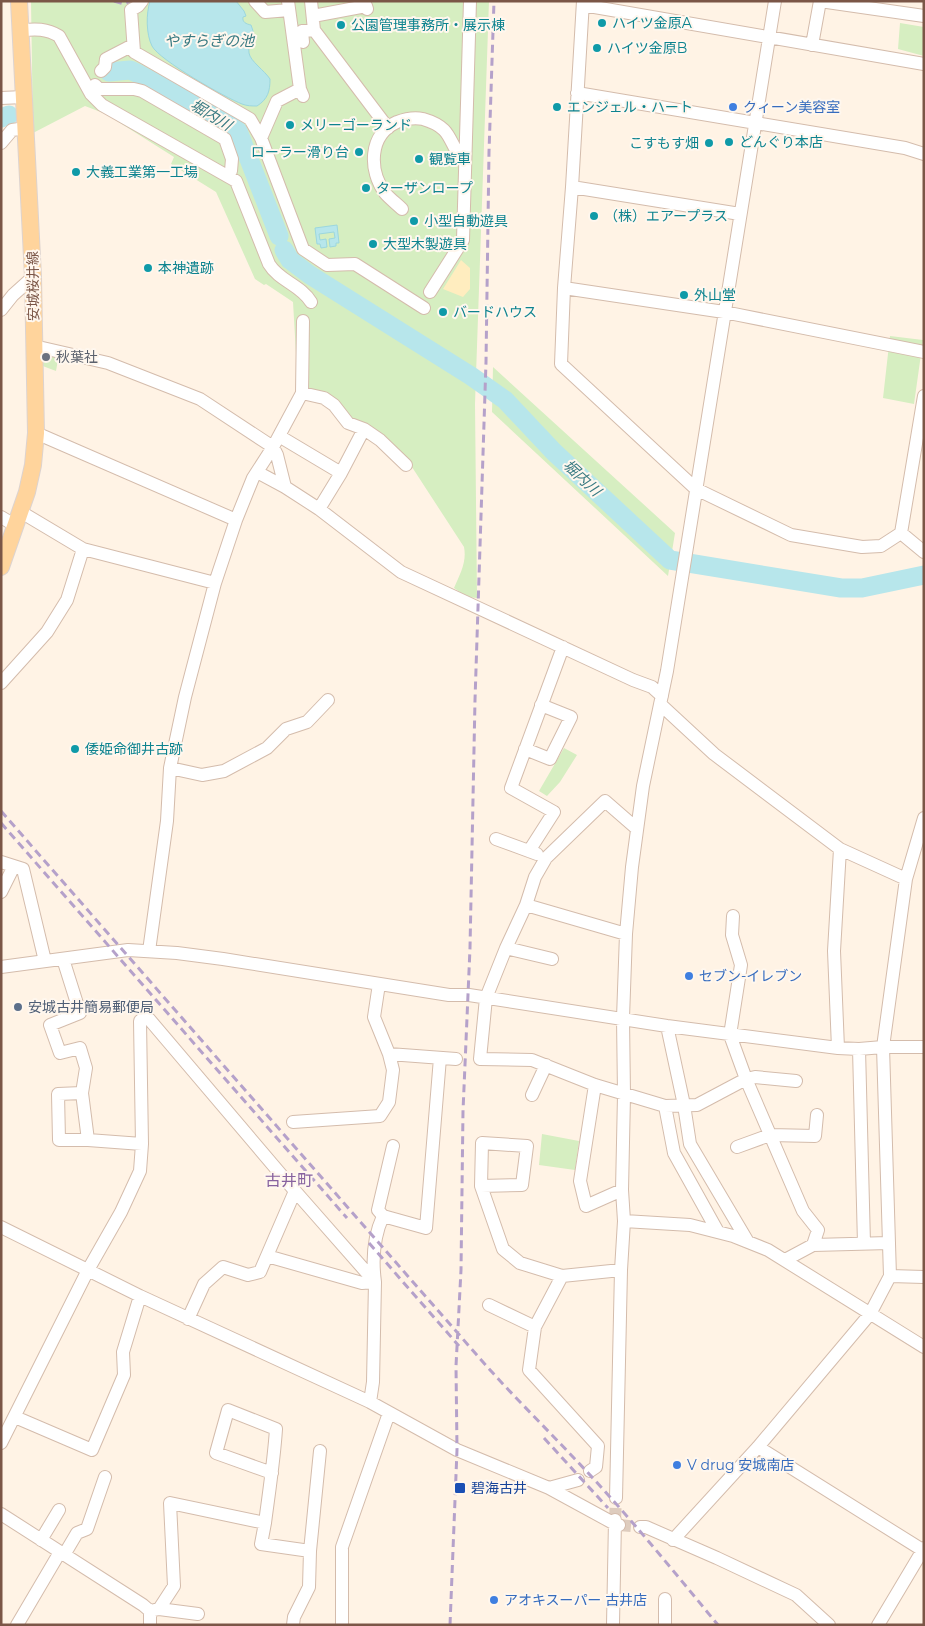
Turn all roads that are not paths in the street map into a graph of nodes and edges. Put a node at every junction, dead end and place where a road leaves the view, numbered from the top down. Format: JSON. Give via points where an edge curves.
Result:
{"nodes":[{"id":1,"x":20,"y":1,"type":"edge"},
{"id":2,"x":142,"y":1,"type":"edge"},
{"id":3,"x":255,"y":1,"type":"edge"},
{"id":4,"x":311,"y":1,"type":"edge"},
{"id":5,"x":470,"y":1,"type":"edge"},
{"id":6,"x":775,"y":1,"type":"edge"},
{"id":7,"x":820,"y":1,"type":"edge"},
{"id":8,"x":583,"y":3,"type":"edge"},
{"id":9,"x":288,"y":6,"type":"edge"},
{"id":10,"x":367,"y":9,"type":"dead end"},
{"id":11,"x":313,"y":16,"type":"junction"},
{"id":12,"x":924,"y":16,"type":"edge"},
{"id":13,"x":21,"y":30,"type":"junction"},
{"id":14,"x":314,"y":30,"type":"junction"},
{"id":15,"x":770,"y":37,"type":"junction"},
{"id":16,"x":303,"y":42,"type":"dead end"},
{"id":17,"x":133,"y":45,"type":"junction"},
{"id":18,"x":812,"y":45,"type":"junction"},
{"id":19,"x":924,"y":64,"type":"edge"},
{"id":20,"x":101,"y":71,"type":"dead end"},
{"id":21,"x":95,"y":85,"type":"dead end"},
{"id":22,"x":577,"y":93,"type":"junction"},
{"id":23,"x":24,"y":97,"type":"junction"},
{"id":24,"x":1,"y":98,"type":"edge"},
{"id":25,"x":271,"y":116,"type":"junction"},
{"id":26,"x":250,"y":119,"type":"junction"},
{"id":27,"x":755,"y":122,"type":"junction"},
{"id":28,"x":26,"y":128,"type":"junction"},
{"id":29,"x":388,"y":128,"type":"junction"},
{"id":30,"x":261,"y":138,"type":"junction"},
{"id":31,"x":1,"y":143,"type":"edge"},
{"id":32,"x":465,"y":150,"type":"junction"},
{"id":33,"x":924,"y":154,"type":"edge"},
{"id":34,"x":231,"y":171,"type":"dead end"},
{"id":35,"x":572,"y":187,"type":"junction"},
{"id":36,"x":402,"y":209,"type":"dead end"},
{"id":37,"x":740,"y":214,"type":"junction"},
{"id":38,"x":33,"y":277,"type":"junction"},
{"id":39,"x":564,"y":288,"type":"junction"},
{"id":40,"x":404,"y":294,"type":"junction"},
{"id":41,"x":311,"y":302,"type":"dead end"},
{"id":42,"x":424,"y":308,"type":"dead end"},
{"id":43,"x":1,"y":310,"type":"edge"},
{"id":44,"x":724,"y":312,"type":"junction"},
{"id":45,"x":303,"y":320,"type":"dead end"},
{"id":46,"x":34,"y":346,"type":"junction"},
{"id":47,"x":924,"y":352,"type":"edge"},
{"id":48,"x":302,"y":393,"type":"junction"},
{"id":49,"x":924,"y":396,"type":"edge"},
{"id":50,"x":364,"y":430,"type":"junction"},
{"id":51,"x":36,"y":433,"type":"junction"},
{"id":52,"x":276,"y":442,"type":"junction"},
{"id":53,"x":406,"y":465,"type":"dead end"},
{"id":54,"x":257,"y":472,"type":"junction"},
{"id":55,"x":341,"y":473,"type":"junction"},
{"id":56,"x":285,"y":487,"type":"junction"},
{"id":57,"x":696,"y":489,"type":"junction"},
{"id":58,"x":319,"y":508,"type":"junction"},
{"id":59,"x":1,"y":517,"type":"edge"},
{"id":60,"x":18,"y":519,"type":"junction"},
{"id":61,"x":236,"y":520,"type":"junction"},
{"id":62,"x":900,"y":533,"type":"junction"},
{"id":63,"x":83,"y":549,"type":"junction"},
{"id":64,"x":924,"y":552,"type":"edge"},
{"id":65,"x":1,"y":566,"type":"edge"},
{"id":66,"x":215,"y":582,"type":"junction"},
{"id":67,"x":562,"y":646,"type":"junction"},
{"id":68,"x":1,"y":683,"type":"edge"},
{"id":69,"x":328,"y":700,"type":"dead end"},
{"id":70,"x":661,"y":700,"type":"junction"},
{"id":71,"x":542,"y":705,"type":"junction"},
{"id":72,"x":525,"y":749,"type":"junction"},
{"id":73,"x":170,"y":768,"type":"junction"},
{"id":74,"x":924,"y":818,"type":"edge"},
{"id":75,"x":636,"y":828,"type":"junction"},
{"id":76,"x":496,"y":839,"type":"dead end"},
{"id":77,"x":840,"y":849,"type":"junction"},
{"id":78,"x":529,"y":851,"type":"junction"},
{"id":79,"x":546,"y":858,"type":"junction"},
{"id":80,"x":1,"y":862,"type":"edge"},
{"id":81,"x":14,"y":866,"type":"junction"},
{"id":82,"x":906,"y":879,"type":"junction"},
{"id":83,"x":1,"y":892,"type":"edge"},
{"id":84,"x":526,"y":905,"type":"junction"},
{"id":85,"x":732,"y":916,"type":"dead end"},
{"id":86,"x":626,"y":934,"type":"junction"},
{"id":87,"x":506,"y":948,"type":"junction"},
{"id":88,"x":149,"y":951,"type":"junction"},
{"id":89,"x":63,"y":959,"type":"junction"},
{"id":90,"x":552,"y":959,"type":"dead end"},
{"id":91,"x":46,"y":961,"type":"junction"},
{"id":92,"x":1,"y":967,"type":"edge"},
{"id":93,"x":379,"y":984,"type":"junction"},
{"id":94,"x":486,"y":998,"type":"junction"},
{"id":95,"x":624,"y":1018,"type":"junction"},
{"id":96,"x":667,"y":1026,"type":"junction"},
{"id":97,"x":730,"y":1035,"type":"junction"},
{"id":98,"x":883,"y":1047,"type":"junction"},
{"id":99,"x":924,"y":1047,"type":"edge"},
{"id":100,"x":838,"y":1048,"type":"junction"},
{"id":101,"x":859,"y":1049,"type":"junction"},
{"id":102,"x":389,"y":1054,"type":"junction"},
{"id":103,"x":440,"y":1058,"type":"junction"},
{"id":104,"x":456,"y":1059,"type":"dead end"},
{"id":105,"x":546,"y":1065,"type":"junction"},
{"id":106,"x":746,"y":1079,"type":"junction"},
{"id":107,"x":796,"y":1081,"type":"dead end"},
{"id":108,"x":595,"y":1085,"type":"junction"},
{"id":109,"x":82,"y":1093,"type":"junction"},
{"id":110,"x":532,"y":1095,"type":"dead end"},
{"id":111,"x":624,"y":1095,"type":"junction"},
{"id":112,"x":665,"y":1106,"type":"junction"},
{"id":113,"x":684,"y":1106,"type":"junction"},
{"id":114,"x":817,"y":1114,"type":"dead end"},
{"id":115,"x":293,"y":1122,"type":"dead end"},
{"id":116,"x":770,"y":1135,"type":"junction"},
{"id":117,"x":88,"y":1140,"type":"junction"},
{"id":118,"x":142,"y":1144,"type":"junction"},
{"id":119,"x":393,"y":1146,"type":"dead end"},
{"id":120,"x":737,"y":1147,"type":"dead end"},
{"id":121,"x":481,"y":1186,"type":"junction"},
{"id":122,"x":622,"y":1190,"type":"junction"},
{"id":123,"x":295,"y":1191,"type":"junction"},
{"id":124,"x":383,"y":1216,"type":"junction"},
{"id":125,"x":624,"y":1221,"type":"junction"},
{"id":126,"x":1,"y":1227,"type":"edge"},
{"id":127,"x":718,"y":1232,"type":"junction"},
{"id":128,"x":748,"y":1242,"type":"junction"},
{"id":129,"x":888,"y":1243,"type":"junction"},
{"id":130,"x":864,"y":1244,"type":"junction"},
{"id":131,"x":813,"y":1245,"type":"junction"},
{"id":132,"x":267,"y":1256,"type":"junction"},
{"id":133,"x":785,"y":1260,"type":"junction"},
{"id":134,"x":88,"y":1270,"type":"junction"},
{"id":135,"x":621,"y":1270,"type":"junction"},
{"id":136,"x":562,"y":1276,"type":"junction"},
{"id":137,"x":890,"y":1276,"type":"junction"},
{"id":138,"x":924,"y":1277,"type":"edge"},
{"id":139,"x":375,"y":1282,"type":"junction"},
{"id":140,"x":140,"y":1296,"type":"junction"},
{"id":141,"x":489,"y":1305,"type":"dead end"},
{"id":142,"x":870,"y":1314,"type":"junction"},
{"id":143,"x":188,"y":1319,"type":"junction"},
{"id":144,"x":535,"y":1327,"type":"junction"},
{"id":145,"x":924,"y":1347,"type":"edge"},
{"id":146,"x":370,"y":1402,"type":"junction"},
{"id":147,"x":389,"y":1413,"type":"junction"},
{"id":148,"x":15,"y":1417,"type":"junction"},
{"id":149,"x":1,"y":1443,"type":"edge"},
{"id":150,"x":758,"y":1447,"type":"junction"},
{"id":151,"x":320,"y":1451,"type":"dead end"},
{"id":152,"x":590,"y":1471,"type":"dead end"},
{"id":153,"x":272,"y":1473,"type":"junction"},
{"id":154,"x":106,"y":1477,"type":"dead end"},
{"id":155,"x":578,"y":1480,"type":"dead end"},
{"id":156,"x":549,"y":1488,"type":"junction"},
{"id":157,"x":616,"y":1498,"type":"tunnel mouth"},
{"id":158,"x":59,"y":1510,"type":"dead end"},
{"id":159,"x":1,"y":1514,"type":"edge"},
{"id":160,"x":265,"y":1523,"type":"junction"},
{"id":161,"x":640,"y":1527,"type":"tunnel mouth"},
{"id":162,"x":41,"y":1540,"type":"junction"},
{"id":163,"x":673,"y":1540,"type":"junction"},
{"id":164,"x":923,"y":1550,"type":"edge"},
{"id":165,"x":310,"y":1551,"type":"junction"},
{"id":166,"x":62,"y":1553,"type":"junction"},
{"id":167,"x":665,"y":1599,"type":"dead end"},
{"id":168,"x":154,"y":1610,"type":"junction"},
{"id":169,"x":198,"y":1614,"type":"dead end"},
{"id":170,"x":17,"y":1625,"type":"edge"},
{"id":171,"x":150,"y":1625,"type":"edge"},
{"id":172,"x":293,"y":1625,"type":"edge"},
{"id":173,"x":342,"y":1625,"type":"edge"},
{"id":174,"x":613,"y":1625,"type":"edge"},
{"id":175,"x":665,"y":1625,"type":"edge"},
{"id":176,"x":828,"y":1625,"type":"edge"},
{"id":177,"x":878,"y":1625,"type":"edge"}],
"edges":[{"from":1,"to":13,"type":"main road","name":"安城桜井線"},
{"from":2,"to":17,"type":"street","via":[[131,10]]},
{"from":3,"to":9,"type":"street","via":[[265,12]]},
{"from":4,"to":11,"type":"street"},
{"from":5,"to":32,"type":"street"},
{"from":6,"to":15,"type":"street"},
{"from":7,"to":12,"type":"street"},
{"from":7,"to":18,"type":"street"},
{"from":8,"to":15,"type":"street"},
{"from":8,"to":22,"type":"street"},
{"from":9,"to":25,"type":"street","via":[[302,92],[278,101]]},
{"from":10,"to":11,"type":"street","via":[[366,6]]},
{"from":11,"to":14,"type":"street"},
{"from":13,"to":23,"type":"main road","name":"安城桜井線"},
{"from":13,"to":41,"type":"street","via":[[40,29],[58,36],[91,94],[102,105],[236,181],[268,264],[274,273],[299,289]]},
{"from":14,"to":16,"type":"street","via":[[302,31]]},
{"from":14,"to":29,"type":"street"},
{"from":15,"to":18,"type":"street"},
{"from":15,"to":27,"type":"street"},
{"from":17,"to":20,"type":"street","via":[[106,60]]},
{"from":17,"to":26,"type":"street","via":[[134,52]]},
{"from":18,"to":19,"type":"street"},
{"from":21,"to":34,"type":"street","via":[[142,91],[227,139]]},
{"from":22,"to":27,"type":"street"},
{"from":22,"to":35,"type":"street"},
{"from":23,"to":24,"type":"street"},
{"from":23,"to":28,"type":"main road","name":"安城桜井線"},
{"from":25,"to":26,"type":"street"},
{"from":25,"to":30,"type":"street"},
{"from":26,"to":30,"type":"street"},
{"from":27,"to":33,"type":"street"},
{"from":27,"to":37,"type":"street"},
{"from":28,"to":31,"type":"street","via":[[12,130]]},
{"from":28,"to":38,"type":"main road","name":"安城桜井線"},
{"from":29,"to":32,"type":"street","via":[[404,119],[431,121],[443,130],[456,150]]},
{"from":29,"to":36,"type":"street","via":[[376,145],[375,171],[386,194]]},
{"from":30,"to":40,"type":"street","via":[[303,249],[327,265],[355,264]]},
{"from":32,"to":40,"type":"street","via":[[463,240],[429,292]]},
{"from":35,"to":37,"type":"street"},
{"from":35,"to":39,"type":"street"},
{"from":37,"to":44,"type":"street"},
{"from":38,"to":43,"type":"street"},
{"from":38,"to":46,"type":"main road","name":"安城桜井線"},
{"from":39,"to":44,"type":"street"},
{"from":39,"to":57,"type":"street","via":[[561,364]]},
{"from":40,"to":42,"type":"street"},
{"from":44,"to":47,"type":"street"},
{"from":44,"to":57,"type":"street"},
{"from":45,"to":48,"type":"street"},
{"from":46,"to":51,"type":"main road","name":"安城桜井線"},
{"from":46,"to":52,"type":"street","via":[[108,363],[200,399]]},
{"from":48,"to":50,"type":"street","via":[[324,398],[348,423]]},
{"from":48,"to":52,"type":"street"},
{"from":49,"to":62,"type":"street"},
{"from":50,"to":53,"type":"street","via":[[380,440]]},
{"from":50,"to":55,"type":"street"},
{"from":51,"to":60,"type":"main road","name":"安城桜井線","via":[[32,465]]},
{"from":51,"to":61,"type":"street"},
{"from":52,"to":54,"type":"street"},
{"from":52,"to":55,"type":"street"},
{"from":52,"to":56,"type":"street"},
{"from":54,"to":56,"type":"street"},
{"from":54,"to":61,"type":"street"},
{"from":55,"to":58,"type":"street"},
{"from":56,"to":58,"type":"street"},
{"from":57,"to":62,"type":"street","via":[[791,535],[862,547],[881,546]]},
{"from":57,"to":70,"type":"street"},
{"from":58,"to":67,"type":"street","via":[[401,572]]},
{"from":59,"to":60,"type":"street"},
{"from":60,"to":63,"type":"street"},
{"from":60,"to":65,"type":"main road","name":"安城桜井線"},
{"from":61,"to":66,"type":"street"},
{"from":62,"to":64,"type":"street"},
{"from":63,"to":66,"type":"street"},
{"from":63,"to":68,"type":"street","via":[[67,600],[47,632]]},
{"from":66,"to":73,"type":"street"},
{"from":67,"to":70,"type":"street","via":[[652,687]]},
{"from":67,"to":71,"type":"street"},
{"from":69,"to":73,"type":"street","via":[[307,722],[286,729],[267,748],[224,771],[202,775]]},
{"from":70,"to":75,"type":"street"},
{"from":70,"to":77,"type":"street","via":[[714,754]]},
{"from":71,"to":72,"type":"street"},
{"from":71,"to":72,"type":"street","via":[[571,717],[550,759]]},
{"from":72,"to":78,"type":"street","via":[[511,788],[554,812]]},
{"from":73,"to":88,"type":"street","via":[[167,821]]},
{"from":74,"to":82,"type":"street"},
{"from":75,"to":79,"type":"street","via":[[605,801]]},
{"from":75,"to":86,"type":"street"},
{"from":76,"to":78,"type":"street"},
{"from":77,"to":82,"type":"street"},
{"from":77,"to":100,"type":"street","via":[[834,951]]},
{"from":78,"to":79,"type":"street"},
{"from":79,"to":84,"type":"street","via":[[535,877]]},
{"from":80,"to":81,"type":"street"},
{"from":81,"to":83,"type":"street"},
{"from":81,"to":91,"type":"street","via":[[23,869]]},
{"from":82,"to":98,"type":"street"},
{"from":84,"to":86,"type":"street"},
{"from":84,"to":87,"type":"street"},
{"from":85,"to":97,"type":"street","via":[[732,935],[741,965]]},
{"from":86,"to":95,"type":"street"},
{"from":87,"to":90,"type":"street"},
{"from":87,"to":94,"type":"street"},
{"from":88,"to":89,"type":"street","via":[[128,950]]},
{"from":88,"to":93,"type":"street"},
{"from":89,"to":91,"type":"street"},
{"from":89,"to":109,"type":"street","via":[[80,1013],[50,1025],[60,1053],[80,1048],[86,1068]]},
{"from":91,"to":92,"type":"street"},
{"from":93,"to":94,"type":"street"},
{"from":93,"to":102,"type":"street","via":[[374,1017]]},
{"from":94,"to":95,"type":"street"},
{"from":94,"to":105,"type":"street","via":[[480,1059],[532,1060]]},
{"from":95,"to":96,"type":"street"},
{"from":95,"to":111,"type":"street"},
{"from":96,"to":97,"type":"street"},
{"from":96,"to":113,"type":"street"},
{"from":97,"to":100,"type":"street"},
{"from":97,"to":106,"type":"street"},
{"from":98,"to":99,"type":"street"},
{"from":98,"to":101,"type":"street"},
{"from":98,"to":129,"type":"street"},
{"from":100,"to":101,"type":"street"},
{"from":101,"to":130,"type":"street"},
{"from":102,"to":103,"type":"street"},
{"from":102,"to":115,"type":"street","via":[[393,1070],[390,1102],[380,1116]]},
{"from":103,"to":104,"type":"street"},
{"from":103,"to":124,"type":"street","via":[[426,1228]]},
{"from":105,"to":108,"type":"street"},
{"from":105,"to":110,"type":"street"},
{"from":106,"to":107,"type":"street"},
{"from":106,"to":113,"type":"street","via":[[697,1105]]},
{"from":106,"to":116,"type":"street"},
{"from":108,"to":111,"type":"street"},
{"from":108,"to":122,"type":"street","via":[[580,1181],[586,1206]]},
{"from":109,"to":117,"type":"street"},
{"from":109,"to":117,"type":"street","via":[[58,1094],[59,1140]]},
{"from":111,"to":112,"type":"street"},
{"from":111,"to":122,"type":"street"},
{"from":112,"to":113,"type":"street"},
{"from":112,"to":127,"type":"street","via":[[674,1153]]},
{"from":113,"to":128,"type":"street","via":[[690,1144]]},
{"from":114,"to":116,"type":"street","via":[[815,1136]]},
{"from":116,"to":120,"type":"street"},
{"from":116,"to":131,"type":"street","via":[[803,1211],[818,1230]]},
{"from":117,"to":118,"type":"street"},
{"from":118,"to":123,"type":"street","via":[[140,1021],[145,1017]]},
{"from":118,"to":134,"type":"street","via":[[140,1171]]},
{"from":119,"to":124,"type":"street","via":[[378,1210]]},
{"from":121,"to":121,"type":"street","via":[[482,1143],[527,1146],[522,1186]]},
{"from":121,"to":136,"type":"street","via":[[502,1249],[520,1263]]},
{"from":122,"to":125,"type":"street"},
{"from":123,"to":132,"type":"street"},
{"from":123,"to":139,"type":"street"},
{"from":124,"to":139,"type":"street","via":[[377,1229],[373,1268]]},
{"from":125,"to":127,"type":"street","via":[[690,1225]]},
{"from":125,"to":135,"type":"street"},
{"from":126,"to":134,"type":"street"},
{"from":127,"to":128,"type":"street"},
{"from":128,"to":133,"type":"street"},
{"from":129,"to":130,"type":"street"},
{"from":129,"to":137,"type":"street"},
{"from":130,"to":131,"type":"street"},
{"from":131,"to":133,"type":"street"},
{"from":132,"to":139,"type":"street","via":[[362,1283]]},
{"from":132,"to":143,"type":"street","via":[[260,1272],[248,1275],[223,1267],[204,1284]]},
{"from":133,"to":142,"type":"street"},
{"from":134,"to":140,"type":"street"},
{"from":134,"to":148,"type":"street"},
{"from":135,"to":136,"type":"street"},
{"from":135,"to":157,"type":"street"},
{"from":136,"to":144,"type":"street"},
{"from":137,"to":138,"type":"street"},
{"from":137,"to":142,"type":"street"},
{"from":139,"to":146,"type":"street"},
{"from":140,"to":143,"type":"street"},
{"from":140,"to":148,"type":"street","via":[[123,1352],[124,1374],[92,1450]]},
{"from":141,"to":144,"type":"street"},
{"from":142,"to":145,"type":"street"},
{"from":142,"to":150,"type":"street"},
{"from":143,"to":146,"type":"street"},
{"from":144,"to":152,"type":"street","via":[[529,1370],[598,1446],[596,1467]]},
{"from":146,"to":147,"type":"street"},
{"from":147,"to":156,"type":"street","via":[[457,1450]]},
{"from":147,"to":173,"type":"street","via":[[342,1547]]},
{"from":148,"to":149,"type":"street"},
{"from":150,"to":163,"type":"street"},
{"from":150,"to":164,"type":"street"},
{"from":151,"to":165,"type":"street"},
{"from":153,"to":153,"type":"street","via":[[276,1429],[228,1410],[216,1453]]},
{"from":153,"to":160,"type":"street"},
{"from":154,"to":166,"type":"street","via":[[87,1529],[77,1533]]},
{"from":155,"to":156,"type":"street"},
{"from":156,"to":174,"type":"street","via":[[617,1523]]},
{"from":158,"to":162,"type":"street"},
{"from":159,"to":162,"type":"street"},
{"from":160,"to":165,"type":"street","via":[[261,1544]]},
{"from":160,"to":168,"type":"street","via":[[170,1502],[174,1586]]},
{"from":161,"to":163,"type":"street"},
{"from":162,"to":166,"type":"street"},
{"from":163,"to":176,"type":"street","via":[[796,1595]]},
{"from":164,"to":177,"type":"street"},
{"from":165,"to":172,"type":"street","via":[[309,1587]]},
{"from":166,"to":168,"type":"street"},
{"from":166,"to":170,"type":"street"},
{"from":167,"to":175,"type":"street"},
{"from":168,"to":169,"type":"street"},
{"from":168,"to":171,"type":"street"}]}
